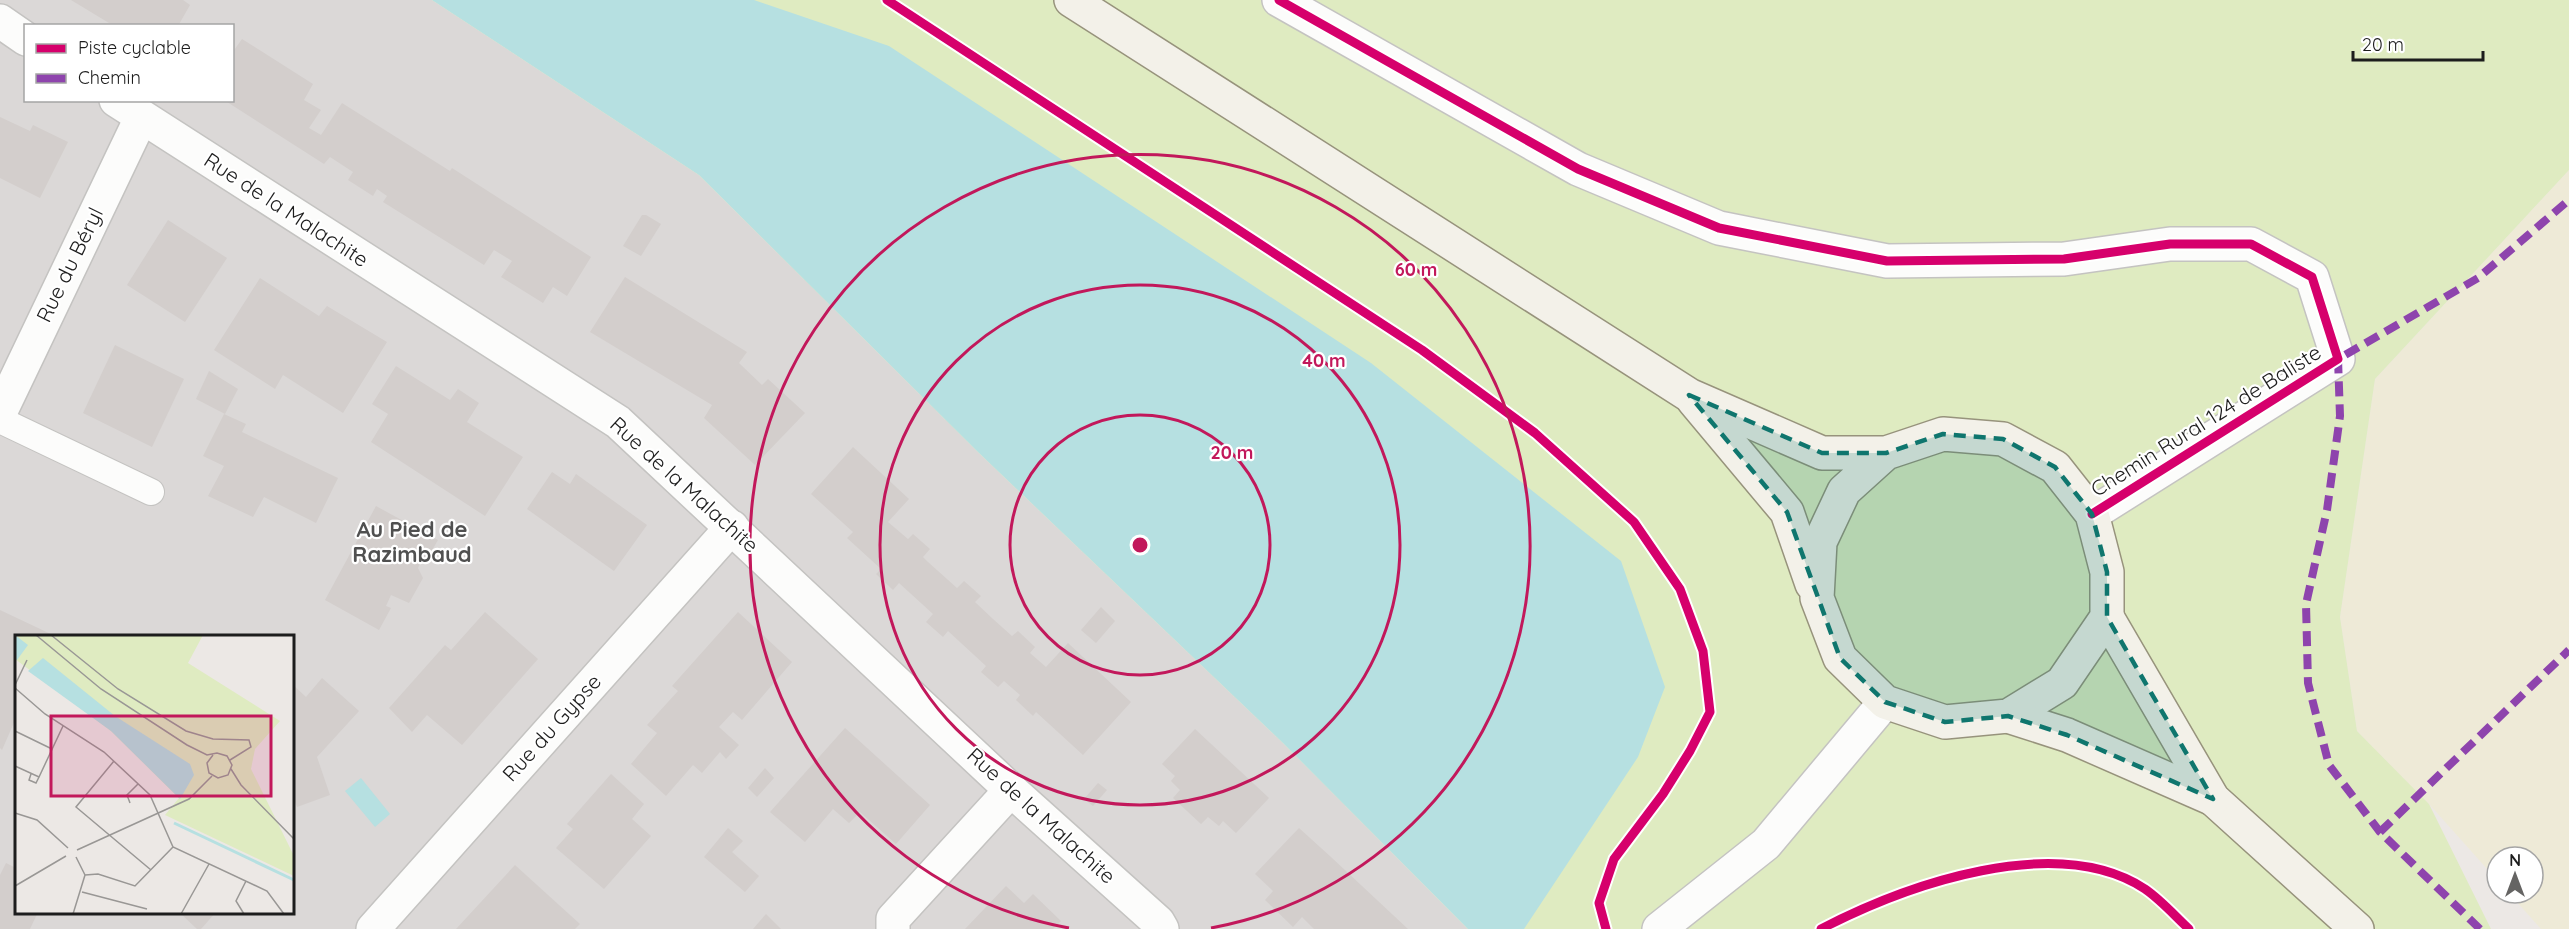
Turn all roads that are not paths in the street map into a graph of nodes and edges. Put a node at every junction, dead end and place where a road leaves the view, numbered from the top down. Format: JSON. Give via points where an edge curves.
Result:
{"nodes":[{"id":1,"x":1071,"y":0,"type":"edge"},
{"id":2,"x":1279,"y":0,"type":"edge"},
{"id":3,"x":0,"y":21,"type":"edge"},
{"id":4,"x":24,"y":38,"type":"edge"},
{"id":5,"x":128,"y":109,"type":"edge"},
{"id":6,"x":4,"y":393,"type":"edge"},
{"id":7,"x":1689,"y":394,"type":"junction"},
{"id":8,"x":0,"y":420,"type":"edge"},
{"id":9,"x":1886,"y":453,"type":"junction"},
{"id":10,"x":151,"y":492,"type":"dead end"},
{"id":11,"x":2092,"y":514,"type":"junction"},
{"id":12,"x":732,"y":527,"type":"junction"},
{"id":13,"x":1817,"y":598,"type":"junction"},
{"id":14,"x":2107,"y":617,"type":"junction"},
{"id":15,"x":1885,"y":702,"type":"junction"},
{"id":16,"x":2008,"y":716,"type":"junction"},
{"id":17,"x":1011,"y":790,"type":"junction"},
{"id":18,"x":2213,"y":799,"type":"junction"},
{"id":19,"x":373,"y":929,"type":"edge"},
{"id":20,"x":893,"y":929,"type":"edge"},
{"id":21,"x":1161,"y":929,"type":"edge"},
{"id":22,"x":1659,"y":929,"type":"edge"},
{"id":23,"x":2357,"y":929,"type":"edge"}],
"edges":[{"from":1,"to":7,"type":"main road"},
{"from":2,"to":11,"type":"street","name":"Chemin Rural 124 de Baliste","via":[[1578,169],[1719,228],[1887,261],[2064,259],[2170,244],[2251,244],[2313,277],[2338,359]]},
{"from":3,"to":4,"type":"street"},
{"from":5,"to":6,"type":"street","name":"Rue du Béryl"},
{"from":5,"to":12,"type":"street","name":"Rue de la Malachite","via":[[618,422]]},
{"from":7,"to":9,"type":"main road","via":[[1822,453]]},
{"from":7,"to":13,"type":"main road","via":[[1787,512]]},
{"from":8,"to":10,"type":"lane"},
{"from":9,"to":11,"type":"main road","via":[[1943,434],[2002,439],[2055,467]]},
{"from":9,"to":13,"type":"main road","via":[[1844,491],[1820,542]]},
{"from":11,"to":14,"type":"main road","via":[[2107,572]]},
{"from":12,"to":17,"type":"street","name":"Rue de la Malachite"},
{"from":12,"to":19,"type":"street","name":"Rue du Gypse"},
{"from":13,"to":15,"type":"main road","via":[[1840,658]]},
{"from":14,"to":16,"type":"main road","via":[[2062,683]]},
{"from":14,"to":18,"type":"main road"},
{"from":15,"to":16,"type":"main road","via":[[1945,722]]},
{"from":15,"to":22,"type":"street","via":[[1766,844]]},
{"from":16,"to":18,"type":"main road","via":[[2067,735]]},
{"from":17,"to":20,"type":"street","via":[[893,920]]},
{"from":17,"to":21,"type":"street","name":"Rue de la Malachite","via":[[1158,922]]},
{"from":18,"to":23,"type":"main road"}]}
